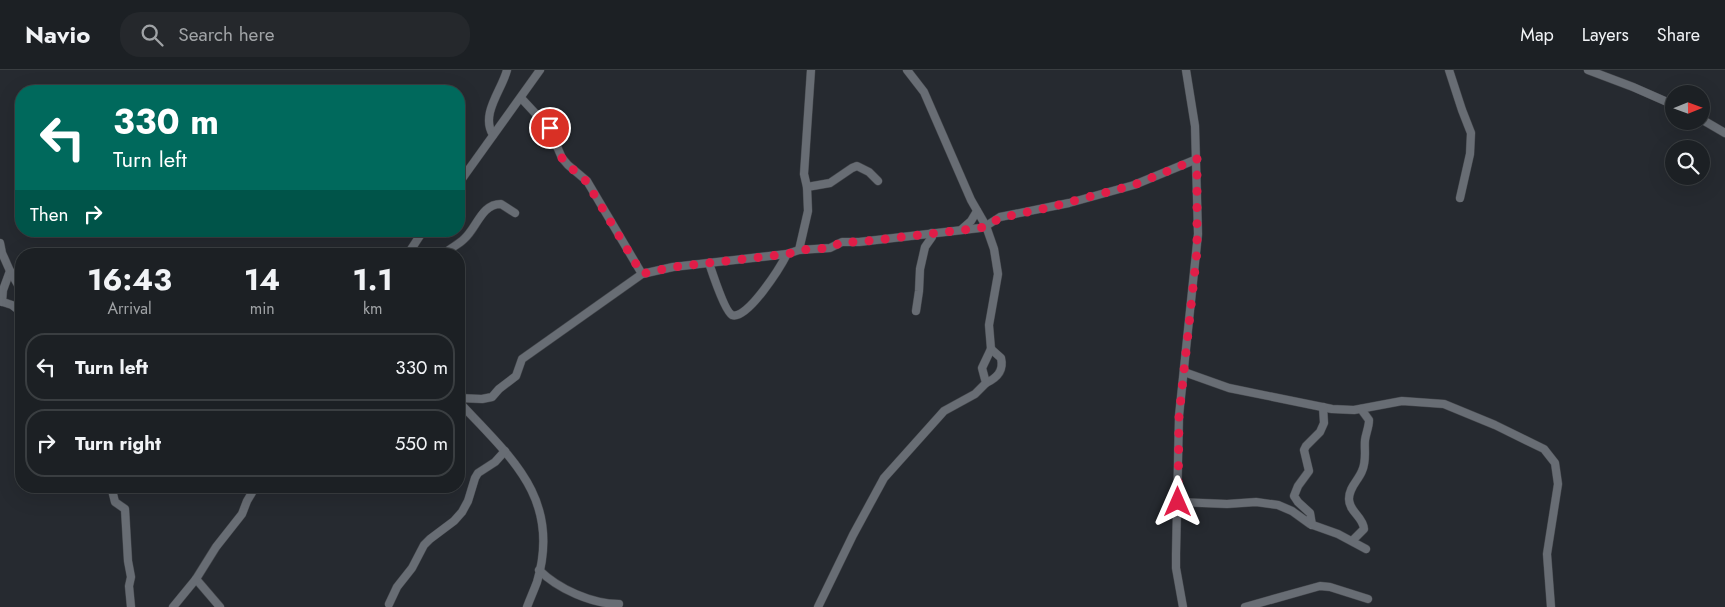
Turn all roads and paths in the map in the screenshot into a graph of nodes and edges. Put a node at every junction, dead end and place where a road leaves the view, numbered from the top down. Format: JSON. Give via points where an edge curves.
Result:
{"nodes":[{"id":1,"x":507,"y":70,"type":"edge"},
{"id":2,"x":540,"y":70,"type":"edge"},
{"id":3,"x":811,"y":70,"type":"edge"},
{"id":4,"x":907,"y":70,"type":"edge"},
{"id":5,"x":1186,"y":70,"type":"edge"},
{"id":6,"x":1449,"y":70,"type":"edge"},
{"id":7,"x":1588,"y":70,"type":"edge"},
{"id":8,"x":520,"y":98,"type":"junction"},
{"id":9,"x":1665,"y":101,"type":"edge"},
{"id":10,"x":1710,"y":124,"type":"edge"},
{"id":11,"x":1725,"y":133,"type":"edge"},
{"id":12,"x":493,"y":135,"type":"junction"},
{"id":13,"x":1197,"y":159,"type":"junction"},
{"id":14,"x":465,"y":175,"type":"edge"},
{"id":15,"x":878,"y":181,"type":"dead end"},
{"id":16,"x":808,"y":187,"type":"junction"},
{"id":17,"x":1460,"y":198,"type":"dead end"},
{"id":18,"x":977,"y":211,"type":"junction"},
{"id":19,"x":515,"y":213,"type":"dead end"},
{"id":20,"x":986,"y":226,"type":"junction"},
{"id":21,"x":962,"y":229,"type":"junction"},
{"id":22,"x":932,"y":233,"type":"junction"},
{"id":23,"x":419,"y":237,"type":"edge"},
{"id":24,"x":0,"y":243,"type":"edge"},
{"id":25,"x":412,"y":248,"type":"edge"},
{"id":26,"x":452,"y":248,"type":"edge"},
{"id":27,"x":799,"y":250,"type":"junction"},
{"id":28,"x":788,"y":254,"type":"junction"},
{"id":29,"x":709,"y":263,"type":"junction"},
{"id":30,"x":10,"y":271,"type":"junction"},
{"id":31,"x":642,"y":274,"type":"junction"},
{"id":32,"x":15,"y":280,"type":"edge"},
{"id":33,"x":1,"y":302,"type":"edge"},
{"id":34,"x":15,"y":307,"type":"edge"},
{"id":35,"x":916,"y":311,"type":"dead end"},
{"id":36,"x":991,"y":349,"type":"junction"},
{"id":37,"x":1184,"y":372,"type":"junction"},
{"id":38,"x":986,"y":383,"type":"junction"},
{"id":39,"x":465,"y":398,"type":"edge"},
{"id":40,"x":1323,"y":407,"type":"junction"},
{"id":41,"x":465,"y":408,"type":"edge"},
{"id":42,"x":1362,"y":408,"type":"junction"},
{"id":43,"x":505,"y":451,"type":"junction"},
{"id":44,"x":113,"y":493,"type":"edge"},
{"id":45,"x":252,"y":493,"type":"edge"},
{"id":46,"x":1178,"y":502,"type":"junction"},
{"id":47,"x":1312,"y":525,"type":"junction"},
{"id":48,"x":1352,"y":541,"type":"junction"},
{"id":49,"x":1366,"y":549,"type":"dead end"},
{"id":50,"x":539,"y":570,"type":"junction"},
{"id":51,"x":196,"y":579,"type":"junction"},
{"id":52,"x":1368,"y":600,"type":"dead end"},
{"id":53,"x":388,"y":604,"type":"dead end"},
{"id":54,"x":619,"y":604,"type":"dead end"},
{"id":55,"x":131,"y":607,"type":"edge"},
{"id":56,"x":173,"y":607,"type":"edge"},
{"id":57,"x":220,"y":607,"type":"edge"},
{"id":58,"x":527,"y":607,"type":"edge"},
{"id":59,"x":818,"y":607,"type":"edge"},
{"id":60,"x":1183,"y":607,"type":"edge"},
{"id":61,"x":1245,"y":607,"type":"edge"},
{"id":62,"x":1551,"y":607,"type":"edge"}],
"edges":[{"from":1,"to":12,"type":"street","via":[[488,123]]},
{"from":2,"to":8,"type":"street"},
{"from":3,"to":16,"type":"street","via":[[804,174]]},
{"from":4,"to":18,"type":"street","via":[[924,92]]},
{"from":5,"to":13,"type":"street"},
{"from":6,"to":17,"type":"street","via":[[1471,133],[1470,154]]},
{"from":7,"to":9,"type":"street"},
{"from":8,"to":12,"type":"street"},
{"from":8,"to":31,"type":"street","via":[[550,128],[562,158],[586,181]]},
{"from":10,"to":11,"type":"street"},
{"from":12,"to":14,"type":"street"},
{"from":13,"to":20,"type":"street","via":[[1134,185],[1000,218]]},
{"from":13,"to":37,"type":"street","via":[[1197,251]]},
{"from":15,"to":16,"type":"street","via":[[857,166],[830,183]]},
{"from":16,"to":27,"type":"street","via":[[808,211]]},
{"from":18,"to":20,"type":"street"},
{"from":18,"to":21,"type":"street"},
{"from":19,"to":26,"type":"street","via":[[501,204],[490,207],[465,239]]},
{"from":20,"to":21,"type":"street"},
{"from":20,"to":36,"type":"street","via":[[998,274],[989,325]]},
{"from":21,"to":22,"type":"street"},
{"from":22,"to":27,"type":"street","via":[[846,241],[826,248]]},
{"from":22,"to":35,"type":"street","via":[[920,269]]},
{"from":23,"to":25,"type":"street"},
{"from":24,"to":30,"type":"street"},
{"from":27,"to":28,"type":"street"},
{"from":28,"to":29,"type":"street"},
{"from":28,"to":29,"type":"street","via":[[767,287],[742,314],[735,316],[730,314],[715,284]]},
{"from":29,"to":31,"type":"street"},
{"from":30,"to":32,"type":"street"},
{"from":30,"to":33,"type":"street"},
{"from":31,"to":39,"type":"street","via":[[522,359],[516,376],[492,397]]},
{"from":33,"to":34,"type":"street"},
{"from":36,"to":38,"type":"street","via":[[982,368]]},
{"from":36,"to":38,"type":"street","via":[[1001,358],[1002,368],[997,377]]},
{"from":37,"to":40,"type":"street","via":[[1229,388]]},
{"from":37,"to":46,"type":"street","via":[[1178,437]]},
{"from":38,"to":59,"type":"street","via":[[975,394],[944,411],[884,478]]},
{"from":40,"to":42,"type":"street"},
{"from":40,"to":47,"type":"street","via":[[1324,424],[1306,446],[1304,455],[1309,471],[1294,496],[1310,513]]},
{"from":41,"to":43,"type":"street"},
{"from":42,"to":48,"type":"street","via":[[1369,420],[1365,464],[1349,497],[1351,509],[1362,520],[1364,529]]},
{"from":42,"to":62,"type":"street","via":[[1402,401],[1444,404],[1544,449],[1555,463],[1558,484],[1547,554]]},
{"from":43,"to":50,"type":"street","via":[[523,474],[538,502],[544,531]]},
{"from":43,"to":53,"type":"street","via":[[495,462],[478,472],[462,512],[424,545]]},
{"from":44,"to":55,"type":"street","via":[[115,502],[125,509]]},
{"from":45,"to":51,"type":"street","via":[[242,514]]},
{"from":46,"to":47,"type":"street","via":[[1272,504],[1286,508]]},
{"from":46,"to":60,"type":"street","via":[[1176,568]]},
{"from":47,"to":48,"type":"street"},
{"from":48,"to":49,"type":"street"},
{"from":50,"to":54,"type":"street","via":[[549,580],[594,602]]},
{"from":50,"to":58,"type":"street"},
{"from":51,"to":56,"type":"street"},
{"from":51,"to":57,"type":"street"},
{"from":52,"to":61,"type":"street","via":[[1320,586]]}]}
